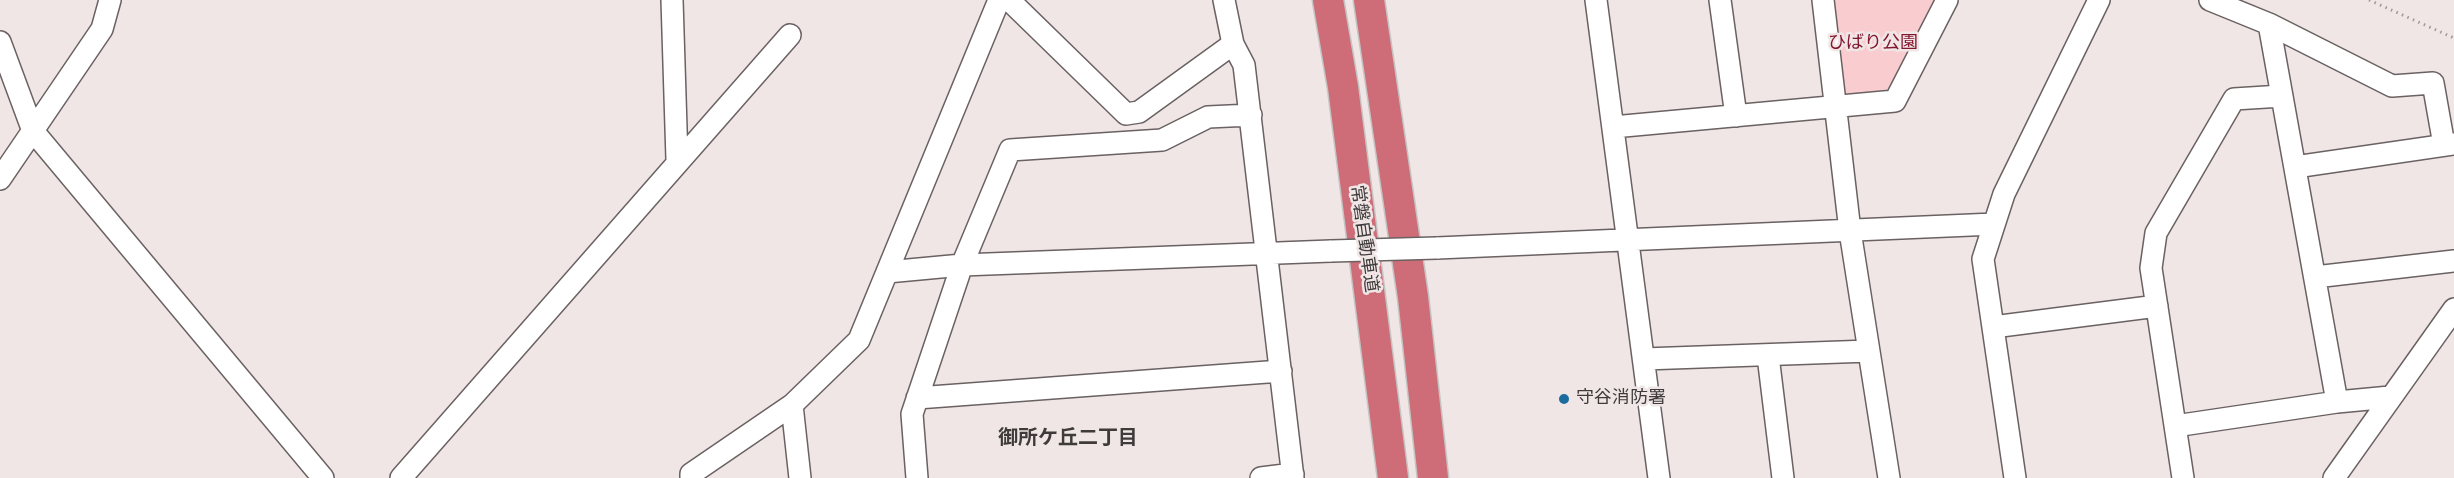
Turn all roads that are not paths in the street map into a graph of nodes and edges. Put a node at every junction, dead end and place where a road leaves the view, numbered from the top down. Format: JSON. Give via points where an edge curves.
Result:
{"nodes":[{"id":1,"x":111,"y":0,"type":"edge"},
{"id":2,"x":672,"y":0,"type":"edge"},
{"id":3,"x":999,"y":0,"type":"edge"},
{"id":4,"x":1009,"y":0,"type":"edge"},
{"id":5,"x":1224,"y":0,"type":"edge"},
{"id":6,"x":1328,"y":0,"type":"edge"},
{"id":7,"x":1369,"y":0,"type":"edge"},
{"id":8,"x":1596,"y":0,"type":"edge"},
{"id":9,"x":1720,"y":0,"type":"edge"},
{"id":10,"x":1823,"y":0,"type":"edge"},
{"id":11,"x":1947,"y":0,"type":"edge"},
{"id":12,"x":2099,"y":0,"type":"edge"},
{"id":13,"x":2210,"y":0,"type":"edge"},
{"id":14,"x":2270,"y":24,"type":"junction"},
{"id":15,"x":790,"y":35,"type":"dead end"},
{"id":16,"x":0,"y":42,"type":"edge"},
{"id":17,"x":1233,"y":44,"type":"junction"},
{"id":18,"x":2282,"y":96,"type":"junction"},
{"id":19,"x":1836,"y":106,"type":"junction"},
{"id":20,"x":1251,"y":115,"type":"junction"},
{"id":21,"x":1736,"y":116,"type":"junction"},
{"id":22,"x":1613,"y":127,"type":"junction"},
{"id":23,"x":33,"y":131,"type":"junction"},
{"id":24,"x":2449,"y":145,"type":"edge"},
{"id":25,"x":677,"y":160,"type":"junction"},
{"id":26,"x":2295,"y":167,"type":"junction"},
{"id":27,"x":0,"y":179,"type":"edge"},
{"id":28,"x":1994,"y":224,"type":"junction"},
{"id":29,"x":1850,"y":231,"type":"junction"},
{"id":30,"x":1629,"y":240,"type":"junction"},
{"id":31,"x":1266,"y":255,"type":"junction"},
{"id":32,"x":2454,"y":261,"type":"edge"},
{"id":33,"x":962,"y":265,"type":"junction"},
{"id":34,"x":887,"y":272,"type":"junction"},
{"id":35,"x":2315,"y":277,"type":"junction"},
{"id":36,"x":2157,"y":306,"type":"junction"},
{"id":37,"x":2454,"y":309,"type":"edge"},
{"id":38,"x":1993,"y":327,"type":"junction"},
{"id":39,"x":1869,"y":351,"type":"junction"},
{"id":40,"x":1768,"y":356,"type":"junction"},
{"id":41,"x":1644,"y":359,"type":"junction"},
{"id":42,"x":1281,"y":370,"type":"junction"},
{"id":43,"x":2390,"y":397,"type":"junction"},
{"id":44,"x":917,"y":398,"type":"junction"},
{"id":45,"x":2337,"y":402,"type":"junction"},
{"id":46,"x":792,"y":405,"type":"junction"},
{"id":47,"x":2175,"y":426,"type":"junction"},
{"id":48,"x":1293,"y":476,"type":"edge"},
{"id":49,"x":323,"y":478,"type":"edge"},
{"id":50,"x":401,"y":478,"type":"edge"},
{"id":51,"x":691,"y":478,"type":"edge"},
{"id":52,"x":800,"y":478,"type":"edge"},
{"id":53,"x":917,"y":478,"type":"edge"},
{"id":54,"x":1261,"y":478,"type":"edge"},
{"id":55,"x":1393,"y":478,"type":"edge"},
{"id":56,"x":1433,"y":478,"type":"edge"},
{"id":57,"x":1659,"y":478,"type":"edge"},
{"id":58,"x":1783,"y":478,"type":"edge"},
{"id":59,"x":1889,"y":478,"type":"edge"},
{"id":60,"x":2015,"y":478,"type":"edge"},
{"id":61,"x":2182,"y":478,"type":"edge"},
{"id":62,"x":2334,"y":478,"type":"edge"}],
"edges":[{"from":1,"to":23,"type":"street","via":[[102,29]]},
{"from":2,"to":25,"type":"street"},
{"from":3,"to":34,"type":"street"},
{"from":4,"to":17,"type":"street","via":[[1126,114],[1139,112]]},
{"from":5,"to":17,"type":"street"},
{"from":6,"to":55,"type":"highway","name":"常磐自動車道","via":[[1343,87]]},
{"from":7,"to":56,"type":"highway","via":[[1411,286]]},
{"from":8,"to":22,"type":"street"},
{"from":9,"to":21,"type":"street"},
{"from":10,"to":19,"type":"street"},
{"from":11,"to":19,"type":"street","via":[[1895,101]]},
{"from":12,"to":28,"type":"street","via":[[2004,194]]},
{"from":13,"to":14,"type":"street"},
{"from":14,"to":18,"type":"street"},
{"from":14,"to":24,"type":"street","via":[[2392,86],[2433,82]]},
{"from":15,"to":25,"type":"street"},
{"from":16,"to":23,"type":"street"},
{"from":17,"to":20,"type":"street","via":[[1244,65]]},
{"from":18,"to":26,"type":"street"},
{"from":18,"to":36,"type":"street","via":[[2234,99],[2156,233],[2151,268]]},
{"from":19,"to":21,"type":"street"},
{"from":19,"to":29,"type":"street"},
{"from":20,"to":31,"type":"street"},
{"from":20,"to":33,"type":"street","via":[[1208,117],[1162,140],[1010,150]]},
{"from":21,"to":22,"type":"street"},
{"from":22,"to":30,"type":"street"},
{"from":23,"to":27,"type":"street"},
{"from":23,"to":49,"type":"street"},
{"from":24,"to":26,"type":"street"},
{"from":25,"to":50,"type":"street"},
{"from":26,"to":35,"type":"street"},
{"from":28,"to":29,"type":"street"},
{"from":28,"to":38,"type":"street","via":[[1983,259]]},
{"from":29,"to":30,"type":"street"},
{"from":29,"to":39,"type":"street"},
{"from":30,"to":31,"type":"street","bridge":true},
{"from":30,"to":41,"type":"street"},
{"from":31,"to":33,"type":"street"},
{"from":31,"to":42,"type":"street"},
{"from":32,"to":35,"type":"street"},
{"from":33,"to":34,"type":"street"},
{"from":33,"to":44,"type":"street"},
{"from":34,"to":46,"type":"street","via":[[859,340]]},
{"from":35,"to":45,"type":"street"},
{"from":36,"to":38,"type":"street"},
{"from":36,"to":47,"type":"street"},
{"from":37,"to":43,"type":"street"},
{"from":38,"to":60,"type":"street"},
{"from":39,"to":40,"type":"street"},
{"from":39,"to":59,"type":"street"},
{"from":40,"to":41,"type":"street"},
{"from":40,"to":58,"type":"street"},
{"from":41,"to":57,"type":"street"},
{"from":42,"to":44,"type":"street"},
{"from":42,"to":48,"type":"street"},
{"from":43,"to":45,"type":"street"},
{"from":43,"to":62,"type":"street"},
{"from":44,"to":53,"type":"street","via":[[912,414]]},
{"from":45,"to":47,"type":"street"},
{"from":46,"to":51,"type":"street","via":[[691,474]]},
{"from":46,"to":52,"type":"street"},
{"from":47,"to":61,"type":"street"},
{"from":48,"to":54,"type":"street"}]}
